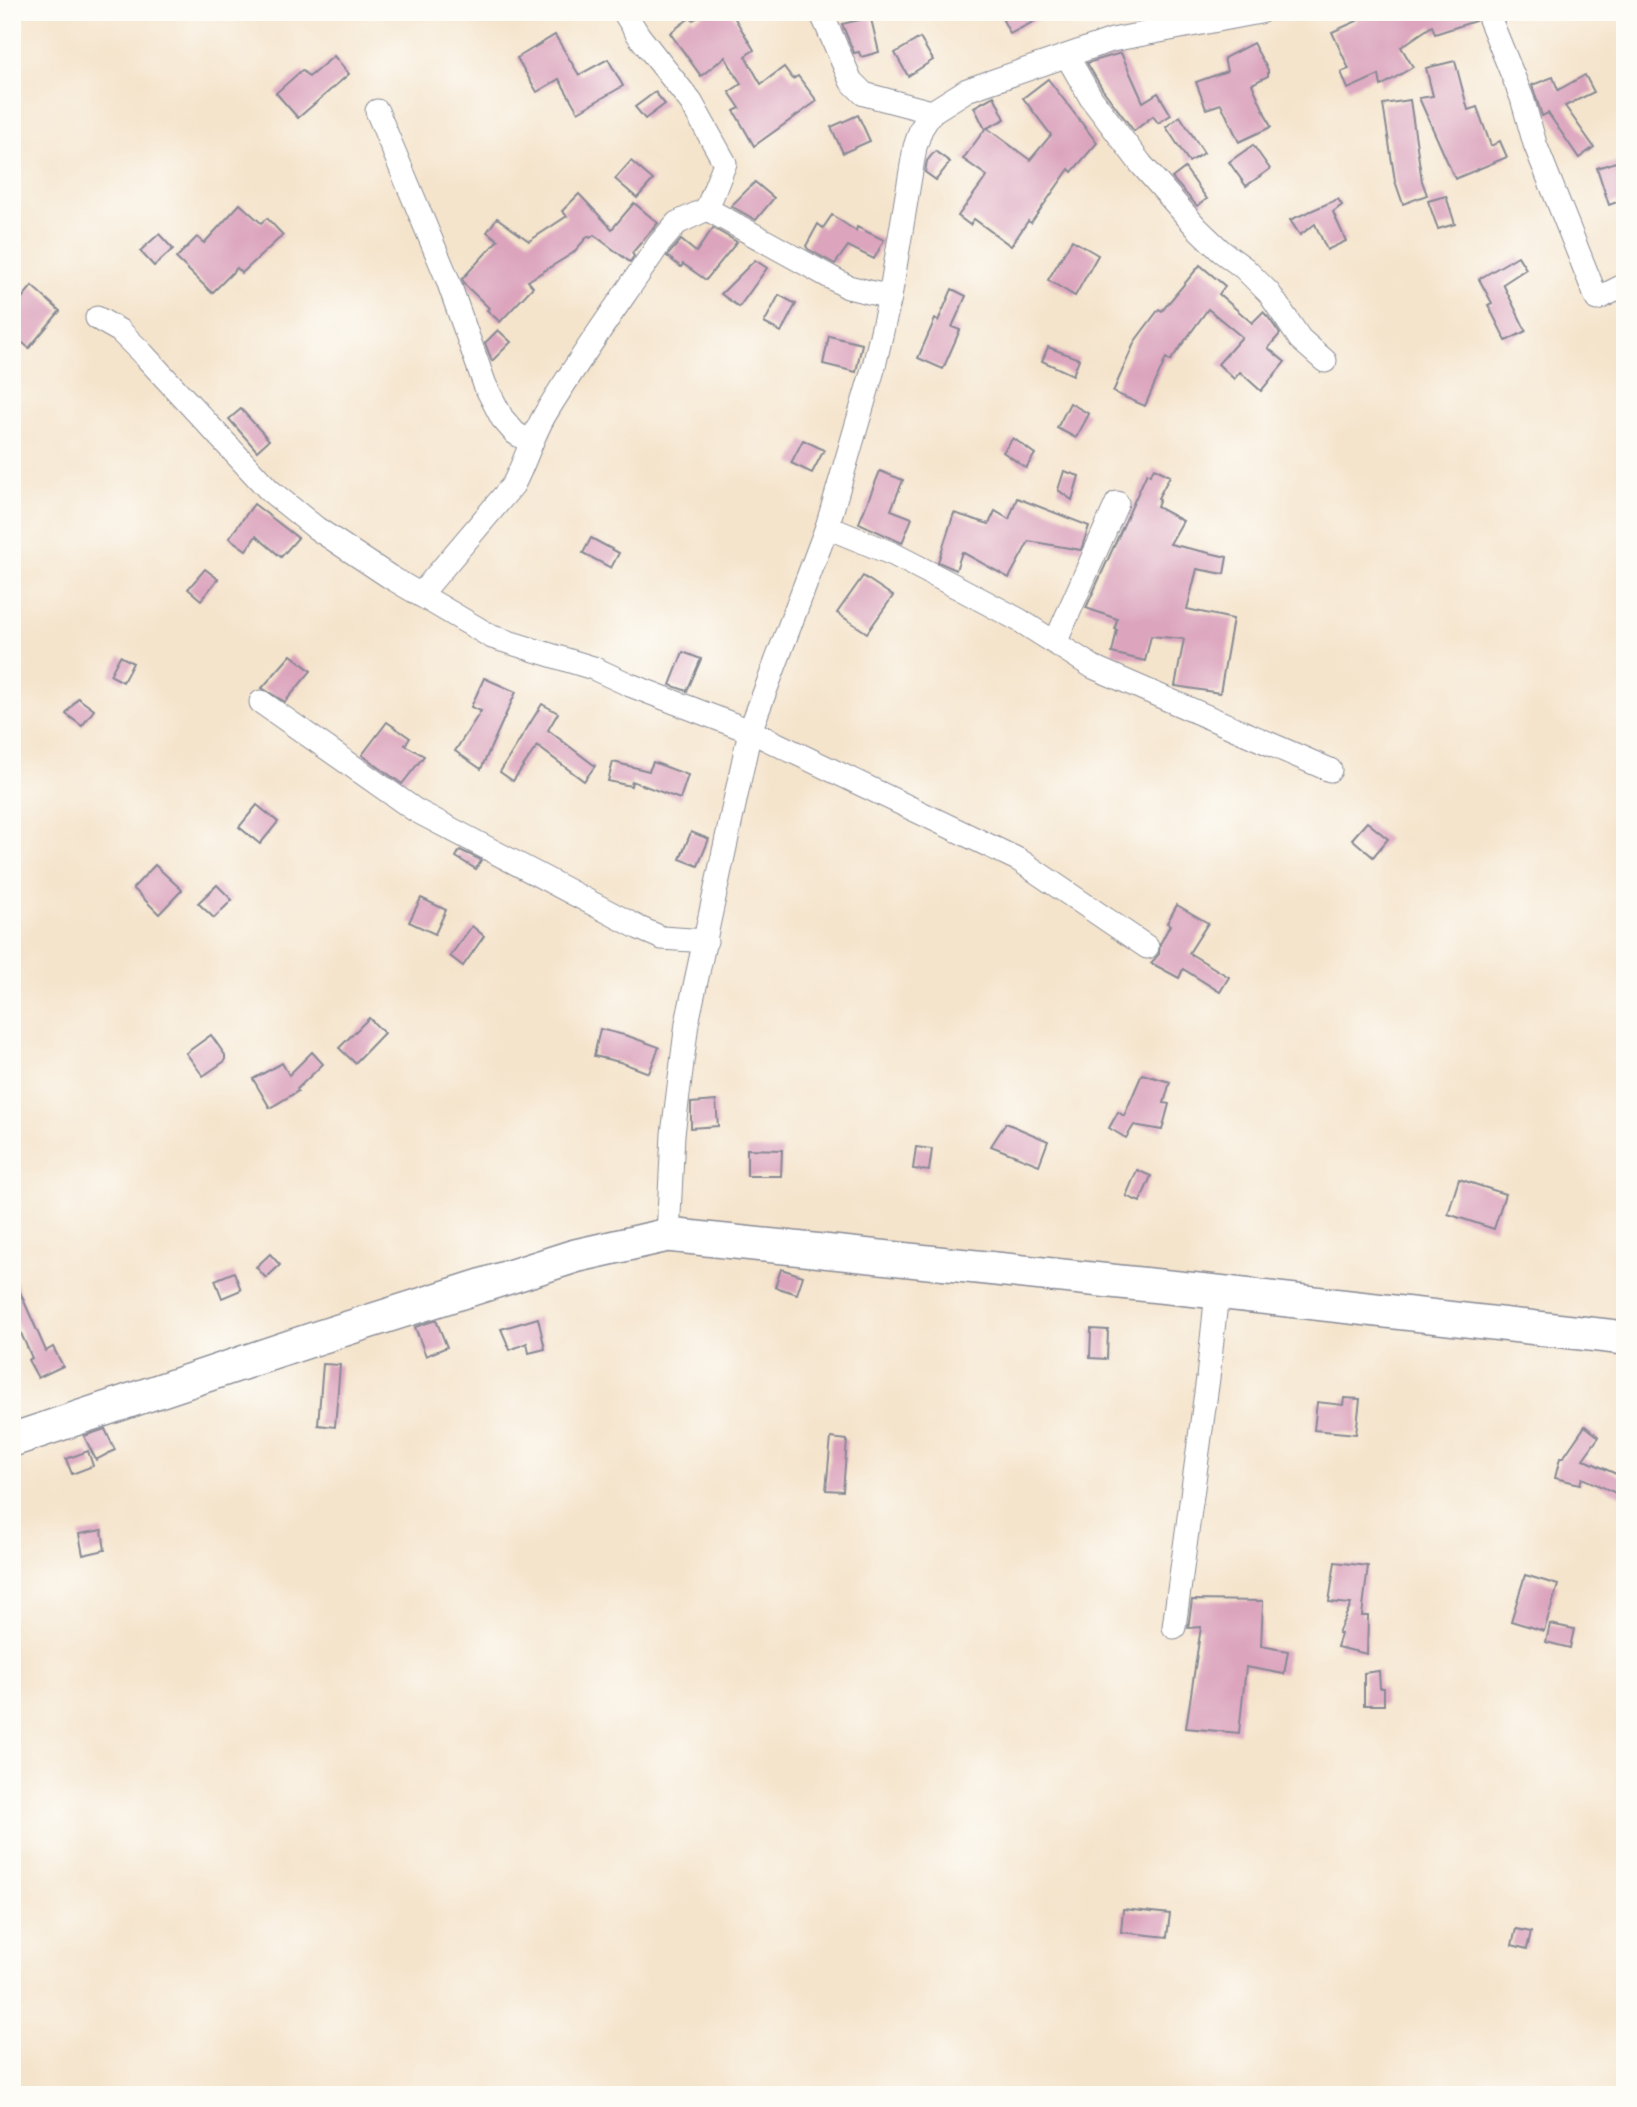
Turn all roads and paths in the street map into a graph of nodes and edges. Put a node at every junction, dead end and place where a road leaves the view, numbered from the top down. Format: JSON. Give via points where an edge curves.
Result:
{"nodes":[{"id":1,"x":624,"y":12,"type":"edge"},
{"id":2,"x":821,"y":12,"type":"edge"},
{"id":3,"x":1260,"y":12,"type":"edge"},
{"id":4,"x":1487,"y":12,"type":"edge"},
{"id":5,"x":1068,"y":56,"type":"junction"},
{"id":6,"x":377,"y":111,"type":"dead end"},
{"id":7,"x":932,"y":112,"type":"junction"},
{"id":8,"x":707,"y":209,"type":"junction"},
{"id":9,"x":1625,"y":285,"type":"edge"},
{"id":10,"x":890,"y":297,"type":"junction"},
{"id":11,"x":97,"y":318,"type":"dead end"},
{"id":12,"x":1325,"y":361,"type":"dead end"},
{"id":13,"x":530,"y":442,"type":"junction"},
{"id":14,"x":1117,"y":503,"type":"dead end"},
{"id":15,"x":827,"y":527,"type":"junction"},
{"id":16,"x":420,"y":595,"type":"junction"},
{"id":17,"x":1055,"y":643,"type":"junction"},
{"id":18,"x":261,"y":702,"type":"dead end"},
{"id":19,"x":750,"y":731,"type":"junction"},
{"id":20,"x":1330,"y":770,"type":"dead end"},
{"id":21,"x":706,"y":941,"type":"junction"},
{"id":22,"x":1147,"y":947,"type":"dead end"},
{"id":23,"x":668,"y":1235,"type":"junction"},
{"id":24,"x":1216,"y":1292,"type":"junction"},
{"id":25,"x":1625,"y":1338,"type":"edge"},
{"id":26,"x":12,"y":1440,"type":"edge"},
{"id":27,"x":1174,"y":1627,"type":"dead end"}],
"edges":[{"from":1,"to":8,"type":"street","via":[[691,102],[725,163]]},
{"from":2,"to":7,"type":"street","via":[[851,80],[864,94]]},
{"from":3,"to":5,"type":"street","via":[[1112,40]]},
{"from":4,"to":9,"type":"street","via":[[1597,299]]},
{"from":5,"to":7,"type":"street","via":[[967,90]]},
{"from":5,"to":12,"type":"street","via":[[1091,98],[1141,164],[1197,228],[1269,293],[1300,339]]},
{"from":6,"to":13,"type":"street","via":[[447,278],[485,385],[502,418]]},
{"from":7,"to":10,"type":"street","via":[[915,147]]},
{"from":8,"to":10,"type":"street","via":[[848,287]]},
{"from":8,"to":13,"type":"street","via":[[677,223],[659,244]]},
{"from":10,"to":15,"type":"street"},
{"from":11,"to":16,"type":"street","via":[[120,331],[143,354],[269,490],[316,528]]},
{"from":13,"to":16,"type":"street","via":[[513,485]]},
{"from":14,"to":17,"type":"street"},
{"from":15,"to":17,"type":"street","via":[[893,554]]},
{"from":15,"to":19,"type":"street"},
{"from":16,"to":19,"type":"street","via":[[492,637],[593,668]]},
{"from":17,"to":20,"type":"street","via":[[1093,667]]},
{"from":18,"to":21,"type":"street","via":[[415,810],[478,845],[662,938]]},
{"from":19,"to":21,"type":"street"},
{"from":19,"to":22,"type":"street","via":[[1019,860]]},
{"from":21,"to":23,"type":"street","via":[[687,1023],[673,1133]]},
{"from":23,"to":24,"type":"street"},
{"from":23,"to":26,"type":"street","via":[[575,1256]]},
{"from":24,"to":25,"type":"street"},
{"from":24,"to":27,"type":"street"}]}
